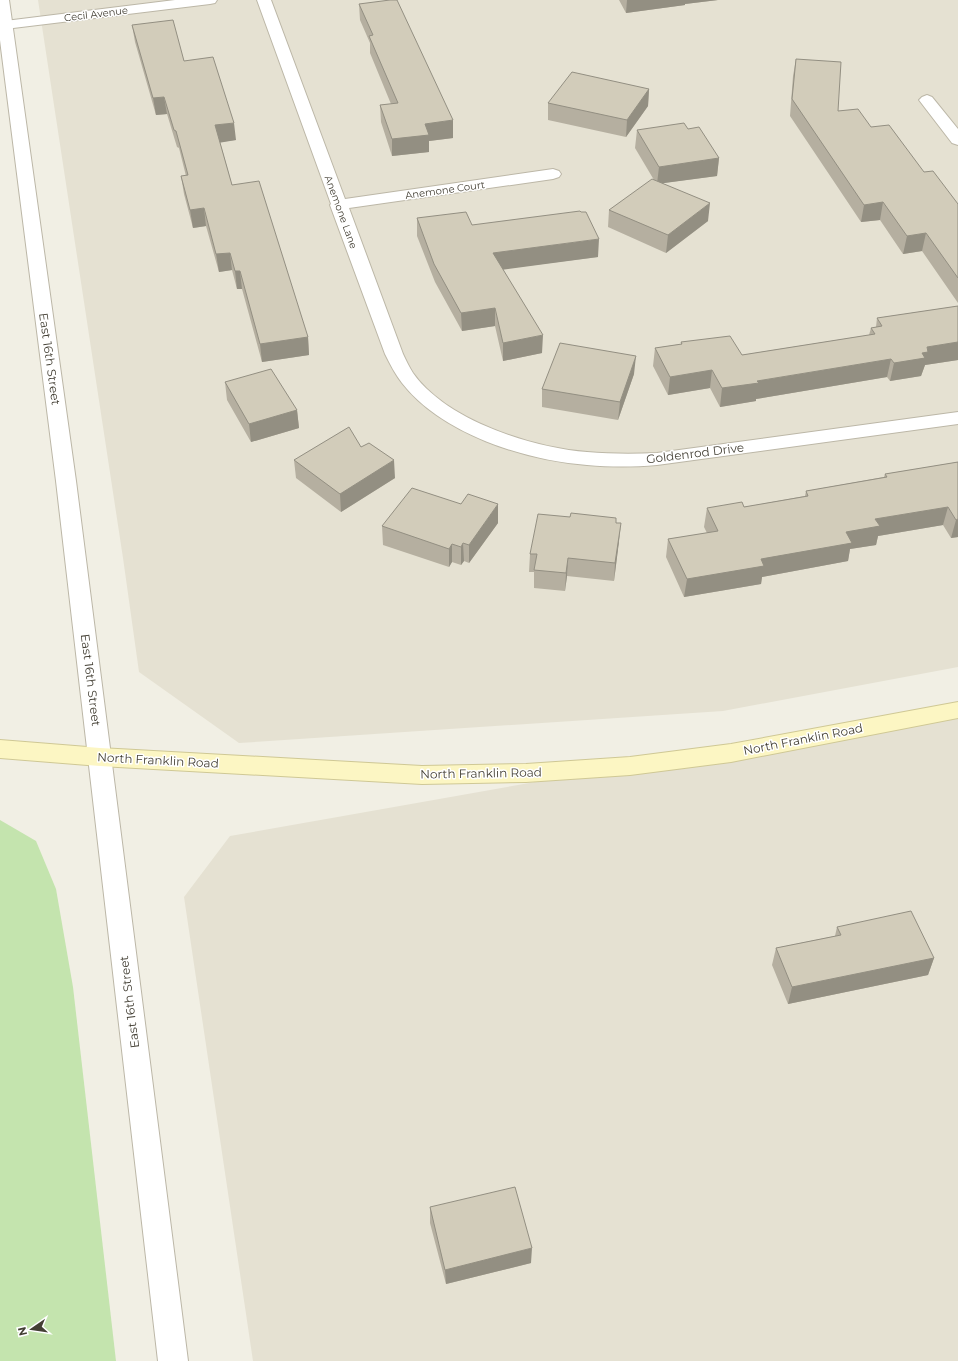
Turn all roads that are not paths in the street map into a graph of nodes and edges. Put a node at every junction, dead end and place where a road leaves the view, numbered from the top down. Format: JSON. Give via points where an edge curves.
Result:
{"nodes":[{"id":1,"x":2,"y":0,"type":"edge"},
{"id":2,"x":210,"y":0,"type":"edge"},
{"id":3,"x":264,"y":0,"type":"edge"},
{"id":4,"x":5,"y":24,"type":"junction"},
{"id":5,"x":927,"y":100,"type":"dead end"},
{"id":6,"x":958,"y":140,"type":"edge"},
{"id":7,"x":552,"y":174,"type":"dead end"},
{"id":8,"x":338,"y":205,"type":"junction"},
{"id":9,"x":441,"y":409,"type":"joint"},
{"id":10,"x":958,"y":418,"type":"edge"},
{"id":11,"x":958,"y":710,"type":"edge"},
{"id":12,"x":0,"y":749,"type":"edge"},
{"id":13,"x":100,"y":757,"type":"junction"},
{"id":14,"x":173,"y":1361,"type":"edge"}],
"edges":[{"from":1,"to":4,"type":"street","name":"East 16th Street"},
{"from":2,"to":4,"type":"street","name":"Cecil Avenue"},
{"from":3,"to":8,"type":"street","name":"Anemone Lane"},
{"from":4,"to":13,"type":"street","name":"East 16th Street"},
{"from":5,"to":6,"type":"street"},
{"from":7,"to":8,"type":"street","name":"Anemone Court"},
{"from":8,"to":9,"type":"street","name":"Anemone Lane","via":[[394,354],[408,379]]},
{"from":9,"to":10,"type":"street","name":"Goldenrod Drive","via":[[496,439],[524,448],[582,459],[611,461],[657,459]]},
{"from":11,"to":13,"type":"main road","name":"North Franklin Road","via":[[731,753],[630,766],[526,773],[422,775]]},
{"from":12,"to":13,"type":"main road","name":"North Franklin Road"},
{"from":13,"to":14,"type":"street","name":"East 16th Street"}]}
